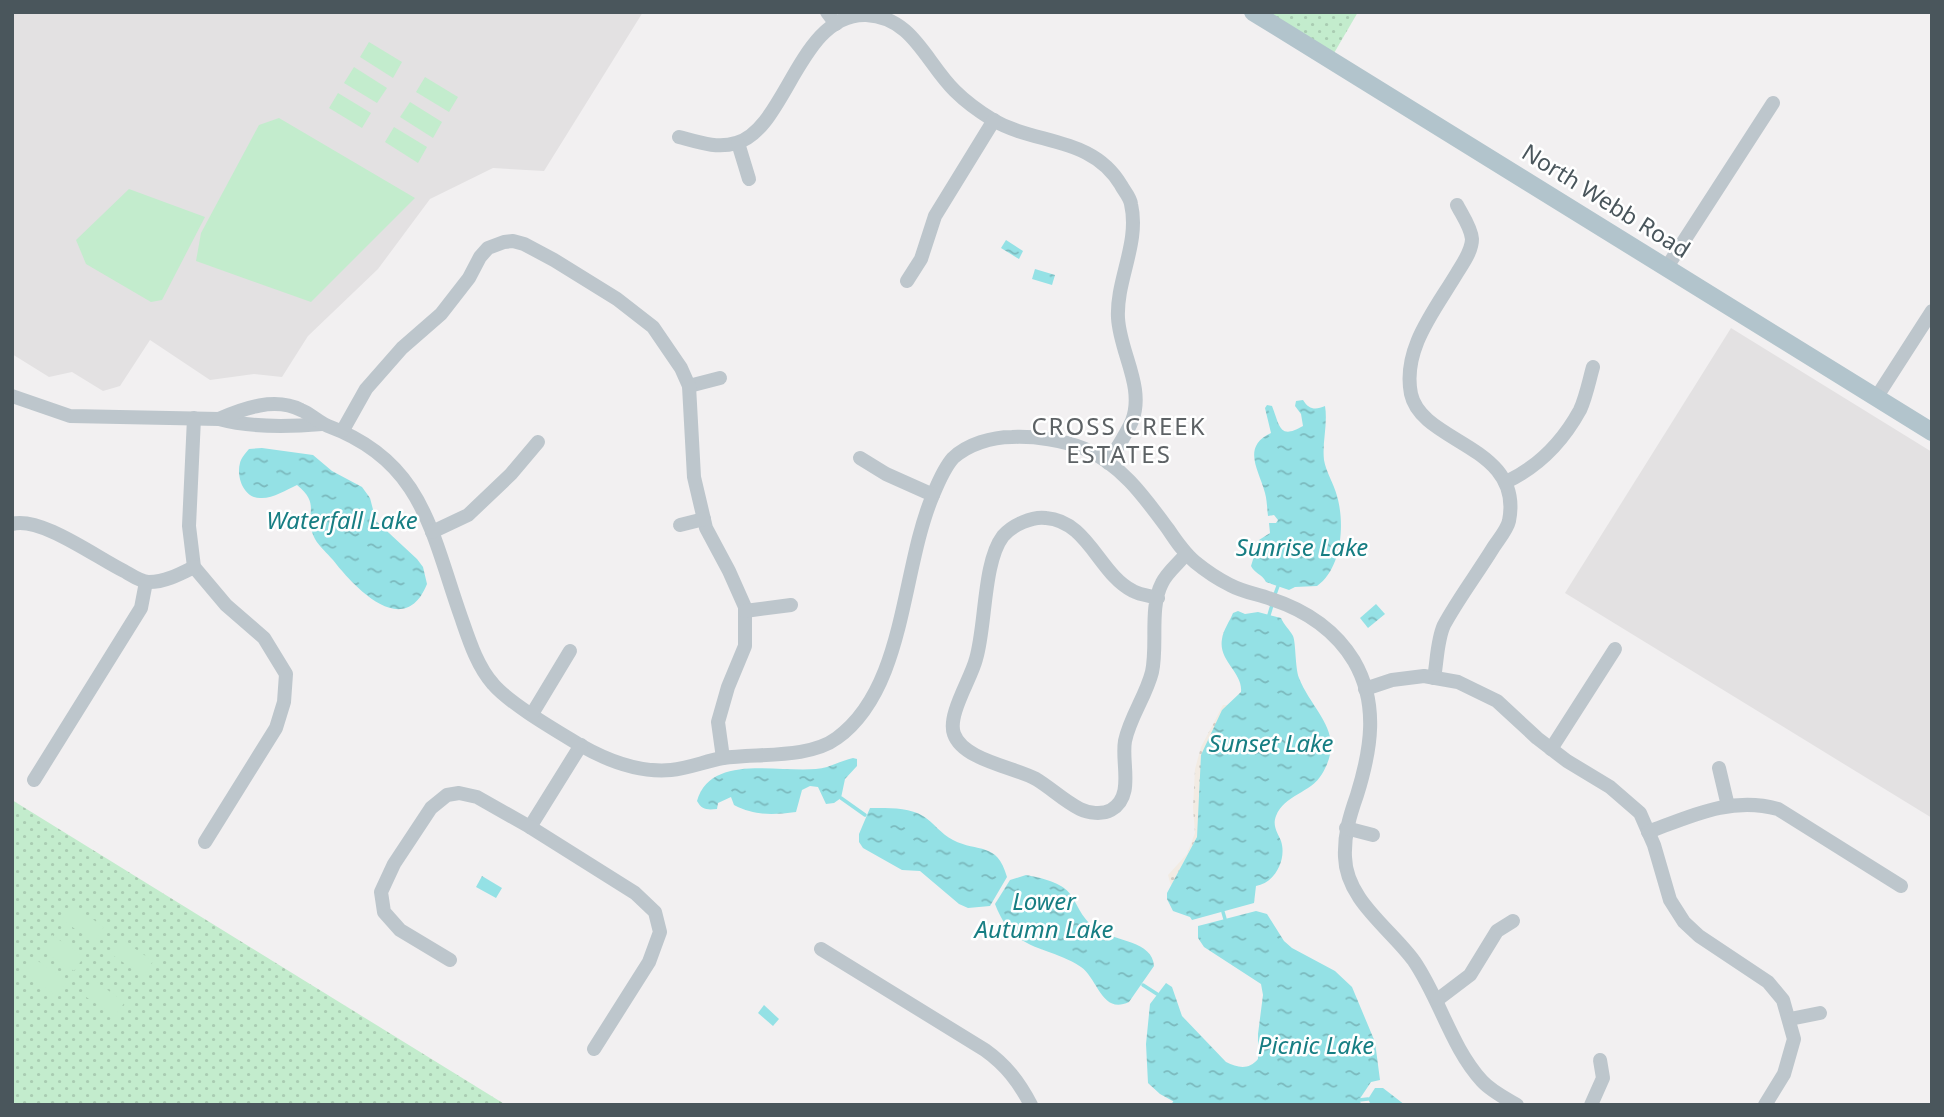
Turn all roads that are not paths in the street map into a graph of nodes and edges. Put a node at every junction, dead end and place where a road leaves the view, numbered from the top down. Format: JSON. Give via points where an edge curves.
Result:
{"nodes":[{"id":1,"x":1253,"y":12,"type":"edge"},
{"id":2,"x":831,"y":18,"type":"edge"},
{"id":3,"x":1773,"y":103,"type":"dead end"},
{"id":4,"x":994,"y":120,"type":"junction"},
{"id":5,"x":679,"y":137,"type":"dead end"},
{"id":6,"x":737,"y":143,"type":"junction"},
{"id":7,"x":749,"y":179,"type":"dead end"},
{"id":8,"x":1457,"y":205,"type":"dead end"},
{"id":9,"x":1667,"y":267,"type":"junction"},
{"id":10,"x":907,"y":281,"type":"dead end"},
{"id":11,"x":1932,"y":311,"type":"edge"},
{"id":12,"x":1592,"y":367,"type":"dead end"},
{"id":13,"x":720,"y":378,"type":"dead end"},
{"id":14,"x":689,"y":386,"type":"junction"},
{"id":15,"x":12,"y":396,"type":"edge"},
{"id":16,"x":1877,"y":398,"type":"junction"},
{"id":17,"x":194,"y":418,"type":"junction"},
{"id":18,"x":219,"y":419,"type":"junction"},
{"id":19,"x":322,"y":424,"type":"junction"},
{"id":20,"x":342,"y":430,"type":"junction"},
{"id":21,"x":1932,"y":432,"type":"edge"},
{"id":22,"x":538,"y":442,"type":"dead end"},
{"id":23,"x":860,"y":458,"type":"dead end"},
{"id":24,"x":1108,"y":463,"type":"junction"},
{"id":25,"x":1506,"y":482,"type":"junction"},
{"id":26,"x":933,"y":495,"type":"junction"},
{"id":27,"x":704,"y":519,"type":"junction"},
{"id":28,"x":12,"y":524,"type":"edge"},
{"id":29,"x":680,"y":525,"type":"dead end"},
{"id":30,"x":432,"y":532,"type":"junction"},
{"id":31,"x":1186,"y":554,"type":"junction"},
{"id":32,"x":194,"y":567,"type":"junction"},
{"id":33,"x":146,"y":582,"type":"junction"},
{"id":34,"x":1158,"y":598,"type":"junction"},
{"id":35,"x":791,"y":605,"type":"dead end"},
{"id":36,"x":745,"y":611,"type":"junction"},
{"id":37,"x":1615,"y":649,"type":"dead end"},
{"id":38,"x":569,"y":651,"type":"dead end"},
{"id":39,"x":301,"y":669,"type":"dead end"},
{"id":40,"x":286,"y":674,"type":"junction"},
{"id":41,"x":1434,"y":678,"type":"junction"},
{"id":42,"x":1366,"y":689,"type":"junction"},
{"id":43,"x":531,"y":714,"type":"junction"},
{"id":44,"x":581,"y":746,"type":"junction"},
{"id":45,"x":1551,"y":749,"type":"junction"},
{"id":46,"x":723,"y":758,"type":"junction"},
{"id":47,"x":1720,"y":768,"type":"dead end"},
{"id":48,"x":34,"y":780,"type":"dead end"},
{"id":49,"x":1728,"y":806,"type":"junction"},
{"id":50,"x":530,"y":827,"type":"junction"},
{"id":51,"x":1346,"y":828,"type":"junction"},
{"id":52,"x":1648,"y":832,"type":"junction"},
{"id":53,"x":1373,"y":835,"type":"dead end"},
{"id":54,"x":205,"y":842,"type":"dead end"},
{"id":55,"x":1901,"y":886,"type":"dead end"},
{"id":56,"x":1513,"y":921,"type":"dead end"},
{"id":57,"x":821,"y":949,"type":"dead end"},
{"id":58,"x":450,"y":960,"type":"dead end"},
{"id":59,"x":1437,"y":1000,"type":"junction"},
{"id":60,"x":1819,"y":1013,"type":"dead end"},
{"id":61,"x":1790,"y":1019,"type":"junction"},
{"id":62,"x":594,"y":1049,"type":"dead end"},
{"id":63,"x":1600,"y":1060,"type":"dead end"},
{"id":64,"x":1031,"y":1105,"type":"edge"},
{"id":65,"x":1517,"y":1105,"type":"edge"},
{"id":66,"x":1591,"y":1105,"type":"edge"},
{"id":67,"x":1765,"y":1105,"type":"edge"}],
"edges":[{"from":1,"to":9,"type":"main road","name":"North Webb Road"},
{"from":2,"to":4,"type":"street","via":[[885,18],[909,33],[954,90]]},
{"from":2,"to":6,"type":"street","via":[[759,129]]},
{"from":3,"to":9,"type":"street"},
{"from":4,"to":10,"type":"street","via":[[936,216],[921,259]]},
{"from":4,"to":24,"type":"street","via":[[1084,150],[1114,174],[1131,202],[1133,238],[1118,317],[1136,393],[1132,420]]},
{"from":5,"to":6,"type":"street","via":[[708,145]]},
{"from":6,"to":7,"type":"street"},
{"from":8,"to":25,"type":"street","via":[[1472,240],[1467,257],[1419,335],[1409,363],[1411,393],[1426,418],[1491,463]]},
{"from":9,"to":16,"type":"main road","name":"North Webb Road"},
{"from":11,"to":16,"type":"street"},
{"from":12,"to":25,"type":"street","via":[[1581,408],[1549,454]]},
{"from":13,"to":14,"type":"street"},
{"from":14,"to":20,"type":"street","via":[[653,327],[524,244],[504,242],[488,248],[441,314],[402,348],[366,389]]},
{"from":14,"to":27,"type":"street","via":[[694,477]]},
{"from":15,"to":17,"type":"street","via":[[70,415]]},
{"from":16,"to":21,"type":"main road","name":"North Webb Road"},
{"from":17,"to":18,"type":"street"},
{"from":17,"to":32,"type":"street","via":[[188,526]]},
{"from":18,"to":19,"type":"street","via":[[240,425]]},
{"from":18,"to":19,"type":"street","via":[[238,410],[284,404],[303,410]]},
{"from":19,"to":20,"type":"street"},
{"from":20,"to":30,"type":"street","via":[[393,464],[419,500]]},
{"from":22,"to":30,"type":"street","via":[[468,515]]},
{"from":23,"to":26,"type":"street"},
{"from":24,"to":26,"type":"street","via":[[1059,442],[1002,437],[977,443],[953,458]]},
{"from":24,"to":31,"type":"street","via":[[1138,489]]},
{"from":25,"to":41,"type":"street","via":[[1509,523],[1443,628]]},
{"from":26,"to":46,"type":"street","via":[[913,553],[893,650],[878,690],[858,719],[835,741],[816,749]]},
{"from":27,"to":29,"type":"street"},
{"from":27,"to":36,"type":"street"},
{"from":28,"to":33,"type":"street","via":[[45,527]]},
{"from":30,"to":43,"type":"street","via":[[473,650],[494,685]]},
{"from":31,"to":34,"type":"street","via":[[1162,582]]},
{"from":31,"to":42,"type":"street","via":[[1214,576],[1301,611],[1330,631],[1344,646]]},
{"from":32,"to":33,"type":"street","via":[[172,578]]},
{"from":32,"to":40,"type":"street","via":[[226,605],[264,638]]},
{"from":33,"to":48,"type":"street","via":[[141,608]]},
{"from":34,"to":34,"type":"street","via":[[1152,671],[1125,742],[1123,797],[1112,810],[1082,810],[1035,778],[963,747],[954,734],[953,720],[977,658],[991,565],[1004,535],[1025,521],[1044,517],[1063,521],[1087,542],[1113,576],[1133,591]]},
{"from":35,"to":36,"type":"street"},
{"from":36,"to":46,"type":"street","via":[[745,646],[718,722]]},
{"from":37,"to":45,"type":"street"},
{"from":38,"to":43,"type":"street"},
{"from":39,"to":40,"type":"street"},
{"from":40,"to":54,"type":"street","via":[[276,728]]},
{"from":41,"to":42,"type":"street","via":[[1392,680]]},
{"from":41,"to":45,"type":"street","via":[[1458,681],[1497,701]]},
{"from":42,"to":51,"type":"street","via":[[1371,739]]},
{"from":43,"to":44,"type":"street"},
{"from":44,"to":46,"type":"street","via":[[640,769],[672,770]]},
{"from":44,"to":50,"type":"street"},
{"from":45,"to":52,"type":"street","via":[[1610,787],[1640,813]]},
{"from":47,"to":49,"type":"street"},
{"from":49,"to":52,"type":"street"},
{"from":49,"to":55,"type":"street","via":[[1758,803],[1778,809]]},
{"from":50,"to":58,"type":"street","via":[[477,797],[447,795],[431,807],[394,864],[381,892],[384,912],[400,930]]},
{"from":50,"to":62,"type":"street","via":[[635,893],[655,912],[660,932],[649,962]]},
{"from":51,"to":53,"type":"street"},
{"from":51,"to":59,"type":"street","via":[[1345,863],[1356,891],[1412,959]]},
{"from":52,"to":61,"type":"street","via":[[1670,900],[1684,922],[1768,982],[1783,1000]]},
{"from":56,"to":59,"type":"street","via":[[1497,931],[1470,975]]},
{"from":57,"to":64,"type":"street","via":[[985,1049],[1018,1080]]},
{"from":59,"to":65,"type":"street","via":[[1461,1054],[1486,1086]]},
{"from":60,"to":61,"type":"street"},
{"from":61,"to":67,"type":"street","via":[[1794,1039],[1784,1074]]},
{"from":63,"to":66,"type":"street","via":[[1603,1078]]}]}
